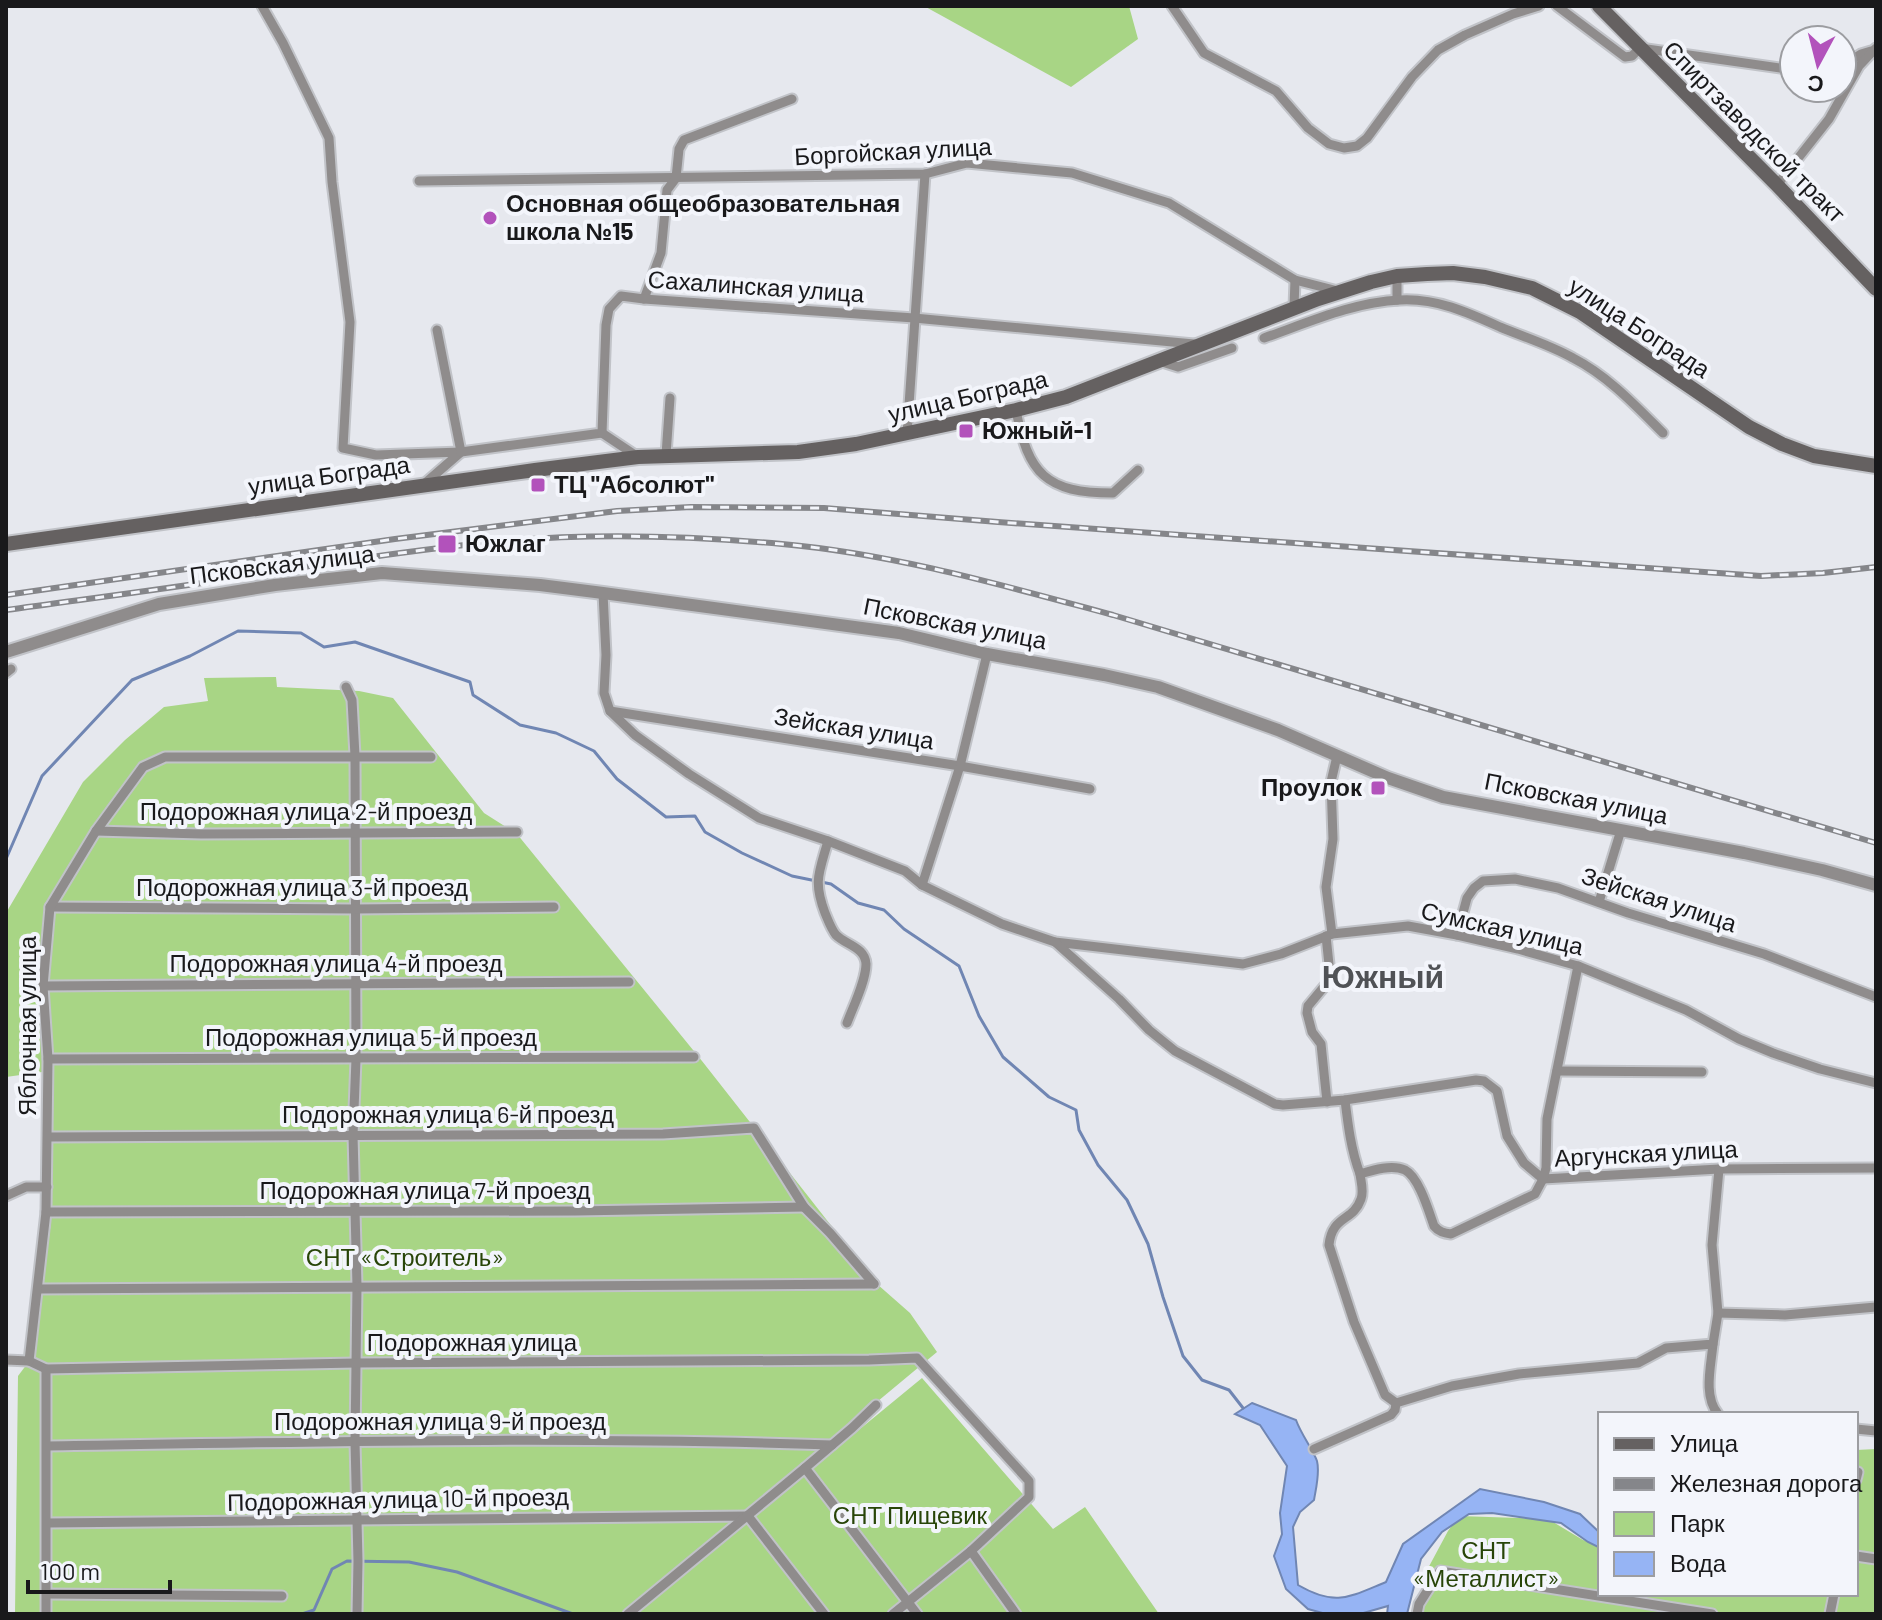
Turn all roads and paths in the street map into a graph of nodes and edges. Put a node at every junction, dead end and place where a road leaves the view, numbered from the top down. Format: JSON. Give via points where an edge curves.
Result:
{"nodes":[{"id":1,"x":262,"y":6,"type":"edge"},
{"id":2,"x":1172,"y":6,"type":"edge"},
{"id":3,"x":1539,"y":6,"type":"edge"},
{"id":4,"x":1557,"y":6,"type":"edge"},
{"id":5,"x":1599,"y":6,"type":"edge"},
{"id":6,"x":1640,"y":48,"type":"junction"},
{"id":7,"x":1875,"y":50,"type":"edge"},
{"id":8,"x":1778,"y":68,"type":"edge"},
{"id":9,"x":792,"y":99,"type":"dead end"},
{"id":10,"x":925,"y":174,"type":"junction"},
{"id":11,"x":676,"y":178,"type":"junction"},
{"id":12,"x":419,"y":181,"type":"dead end"},
{"id":13,"x":1777,"y":185,"type":"junction"},
{"id":14,"x":1397,"y":276,"type":"junction"},
{"id":15,"x":1295,"y":280,"type":"junction"},
{"id":16,"x":1876,"y":289,"type":"edge"},
{"id":17,"x":1340,"y":292,"type":"junction"},
{"id":18,"x":644,"y":299,"type":"junction"},
{"id":19,"x":1397,"y":300,"type":"junction"},
{"id":20,"x":1294,"y":307,"type":"junction"},
{"id":21,"x":914,"y":318,"type":"junction"},
{"id":22,"x":437,"y":330,"type":"dead end"},
{"id":23,"x":1264,"y":338,"type":"dead end"},
{"id":24,"x":1201,"y":345,"type":"junction"},
{"id":25,"x":1232,"y":348,"type":"dead end"},
{"id":26,"x":1158,"y":361,"type":"junction"},
{"id":27,"x":670,"y":398,"type":"dead end"},
{"id":28,"x":1016,"y":410,"type":"junction"},
{"id":29,"x":602,"y":433,"type":"junction"},
{"id":30,"x":1663,"y":433,"type":"dead end"},
{"id":31,"x":907,"y":434,"type":"junction"},
{"id":32,"x":461,"y":452,"type":"junction"},
{"id":33,"x":666,"y":455,"type":"junction"},
{"id":34,"x":638,"y":457,"type":"junction"},
{"id":35,"x":1876,"y":466,"type":"edge"},
{"id":36,"x":1138,"y":470,"type":"dead end"},
{"id":37,"x":423,"y":485,"type":"junction"},
{"id":38,"x":6,"y":544,"type":"edge"},
{"id":39,"x":603,"y":593,"type":"junction"},
{"id":40,"x":6,"y":652,"type":"edge"},
{"id":41,"x":987,"y":654,"type":"junction"},
{"id":42,"x":346,"y":687,"type":"dead end"},
{"id":43,"x":610,"y":711,"type":"junction"},
{"id":44,"x":355,"y":756,"type":"junction"},
{"id":45,"x":1337,"y":756,"type":"junction"},
{"id":46,"x":431,"y":757,"type":"dead end"},
{"id":47,"x":960,"y":766,"type":"junction"},
{"id":48,"x":1090,"y":789,"type":"dead end"},
{"id":49,"x":1621,"y":830,"type":"junction"},
{"id":50,"x":96,"y":831,"type":"junction"},
{"id":51,"x":354,"y":832,"type":"junction"},
{"id":52,"x":517,"y":832,"type":"dead end"},
{"id":53,"x":828,"y":841,"type":"junction"},
{"id":54,"x":922,"y":885,"type":"junction"},
{"id":55,"x":1876,"y":885,"type":"edge"},
{"id":56,"x":1599,"y":902,"type":"junction"},
{"id":57,"x":50,"y":907,"type":"junction"},
{"id":58,"x":554,"y":907,"type":"dead end"},
{"id":59,"x":354,"y":909,"type":"junction"},
{"id":60,"x":1329,"y":935,"type":"junction"},
{"id":61,"x":1457,"y":935,"type":"junction"},
{"id":62,"x":1055,"y":942,"type":"junction"},
{"id":63,"x":1578,"y":966,"type":"junction"},
{"id":64,"x":629,"y":982,"type":"dead end"},
{"id":65,"x":356,"y":984,"type":"junction"},
{"id":66,"x":43,"y":986,"type":"junction"},
{"id":67,"x":1876,"y":997,"type":"edge"},
{"id":68,"x":847,"y":1023,"type":"dead end"},
{"id":69,"x":694,"y":1057,"type":"dead end"},
{"id":70,"x":48,"y":1059,"type":"junction"},
{"id":71,"x":356,"y":1059,"type":"junction"},
{"id":72,"x":1557,"y":1071,"type":"junction"},
{"id":73,"x":1702,"y":1072,"type":"dead end"},
{"id":74,"x":1876,"y":1083,"type":"edge"},
{"id":75,"x":1345,"y":1100,"type":"junction"},
{"id":76,"x":1327,"y":1102,"type":"junction"},
{"id":77,"x":353,"y":1135,"type":"junction"},
{"id":78,"x":48,"y":1137,"type":"junction"},
{"id":79,"x":1876,"y":1168,"type":"edge"},
{"id":80,"x":1719,"y":1169,"type":"junction"},
{"id":81,"x":1360,"y":1174,"type":"junction"},
{"id":82,"x":1543,"y":1179,"type":"junction"},
{"id":83,"x":47,"y":1187,"type":"junction"},
{"id":84,"x":6,"y":1196,"type":"edge"},
{"id":85,"x":804,"y":1207,"type":"junction"},
{"id":86,"x":355,"y":1211,"type":"junction"},
{"id":87,"x":46,"y":1212,"type":"junction"},
{"id":88,"x":357,"y":1286,"type":"junction"},
{"id":89,"x":38,"y":1289,"type":"junction"},
{"id":90,"x":1876,"y":1307,"type":"edge"},
{"id":91,"x":1718,"y":1313,"type":"junction"},
{"id":92,"x":1713,"y":1344,"type":"junction"},
{"id":93,"x":6,"y":1360,"type":"edge"},
{"id":94,"x":29,"y":1361,"type":"junction"},
{"id":95,"x":356,"y":1363,"type":"junction"},
{"id":96,"x":46,"y":1369,"type":"junction"},
{"id":97,"x":1396,"y":1403,"type":"junction"},
{"id":98,"x":876,"y":1405,"type":"dead end"},
{"id":99,"x":1716,"y":1412,"type":"edge"},
{"id":100,"x":355,"y":1442,"type":"junction"},
{"id":101,"x":832,"y":1445,"type":"junction"},
{"id":102,"x":47,"y":1446,"type":"junction"},
{"id":103,"x":1314,"y":1449,"type":"dead end"},
{"id":104,"x":805,"y":1468,"type":"junction"},
{"id":105,"x":748,"y":1516,"type":"junction"},
{"id":106,"x":356,"y":1521,"type":"junction"},
{"id":107,"x":47,"y":1523,"type":"junction"},
{"id":108,"x":971,"y":1551,"type":"junction"},
{"id":109,"x":47,"y":1594,"type":"junction"},
{"id":110,"x":282,"y":1596,"type":"dead end"},
{"id":111,"x":1598,"y":1596,"type":"edge"},
{"id":112,"x":1598,"y":1596,"type":"edge"},
{"id":113,"x":908,"y":1601,"type":"junction"},
{"id":114,"x":46,"y":1614,"type":"edge"},
{"id":115,"x":357,"y":1614,"type":"edge"},
{"id":116,"x":628,"y":1614,"type":"edge"},
{"id":117,"x":824,"y":1614,"type":"edge"},
{"id":118,"x":893,"y":1614,"type":"edge"},
{"id":119,"x":917,"y":1614,"type":"edge"},
{"id":120,"x":1016,"y":1614,"type":"edge"},
{"id":121,"x":1417,"y":1614,"type":"edge"},
{"id":122,"x":1712,"y":1614,"type":"edge"}],
"edges":[{"from":1,"to":32,"type":"street","via":[[329,138],[350,322],[343,448],[376,455]]},
{"from":2,"to":3,"type":"street","via":[[1204,53],[1276,91],[1308,128],[1344,148],[1367,138],[1438,50]]},
{"from":4,"to":6,"type":"street","via":[[1625,57]]},
{"from":5,"to":6,"type":"main road","name":"Спиртзаводской тракт"},
{"from":6,"to":8,"type":"street"},
{"from":6,"to":13,"type":"main road","name":"Спиртзаводской тракт"},
{"from":7,"to":13,"type":"street"},
{"from":9,"to":11,"type":"street","via":[[684,140]]},
{"from":10,"to":11,"type":"street","name":"Боргойская улица"},
{"from":10,"to":15,"type":"street","name":"Боргойская улица","via":[[967,163],[1072,173],[1169,203]]},
{"from":10,"to":21,"type":"street"},
{"from":11,"to":12,"type":"street","name":"Боргойская улица"},
{"from":11,"to":18,"type":"street","via":[[667,190],[661,253]]},
{"from":13,"to":16,"type":"main road","name":"Спиртзаводской тракт"},
{"from":14,"to":17,"type":"main road","name":"улица Бограда"},
{"from":14,"to":19,"type":"street"},
{"from":14,"to":35,"type":"main road","name":"улица Бограда","via":[[1453,273],[1532,288],[1580,312],[1749,427],[1814,456]]},
{"from":15,"to":17,"type":"street","name":"Боргойская улица"},
{"from":15,"to":20,"type":"street"},
{"from":17,"to":20,"type":"main road","name":"улица Бограда"},
{"from":18,"to":21,"type":"street","name":"Сахалинская улица"},
{"from":18,"to":29,"type":"street","name":"Сахалинская улица","via":[[621,296],[609,309]]},
{"from":19,"to":23,"type":"street","via":[[1357,306]]},
{"from":19,"to":30,"type":"street","via":[[1468,311],[1575,359],[1602,376]]},
{"from":20,"to":24,"type":"main road","name":"улица Бограда"},
{"from":21,"to":24,"type":"street","name":"Сахалинская улица"},
{"from":21,"to":31,"type":"street"},
{"from":22,"to":32,"type":"street"},
{"from":24,"to":26,"type":"main road","name":"улица Бограда"},
{"from":25,"to":26,"type":"street","via":[[1178,367]]},
{"from":26,"to":28,"type":"main road","name":"улица Бограда","via":[[1066,397]]},
{"from":27,"to":33,"type":"street"},
{"from":28,"to":31,"type":"main road","name":"улица Бограда"},
{"from":28,"to":36,"type":"street","via":[[1031,462],[1052,483],[1113,493]]},
{"from":29,"to":32,"type":"street"},
{"from":29,"to":34,"type":"street"},
{"from":31,"to":33,"type":"main road","name":"улица Бограда","via":[[798,452]]},
{"from":32,"to":37,"type":"street"},
{"from":33,"to":34,"type":"main road","name":"улица Бограда"},
{"from":34,"to":37,"type":"main road","name":"улица Бограда"},
{"from":37,"to":38,"type":"main road","name":"улица Бограда"},
{"from":39,"to":40,"type":"street","name":"Псковская улица","via":[[382,573],[159,604]]},
{"from":39,"to":41,"type":"street","name":"Псковская улица","via":[[899,633]]},
{"from":39,"to":43,"type":"street","via":[[604,693]]},
{"from":41,"to":45,"type":"street","name":"Псковская улица","via":[[1158,687]]},
{"from":41,"to":47,"type":"street"},
{"from":42,"to":44,"type":"street","via":[[352,700]]},
{"from":43,"to":47,"type":"street","name":"Зейская улица"},
{"from":43,"to":53,"type":"street","via":[[689,774],[759,818]]},
{"from":44,"to":46,"type":"street"},
{"from":44,"to":50,"type":"street","name":"Яблочная улица","via":[[165,757],[143,767]]},
{"from":44,"to":51,"type":"street"},
{"from":45,"to":49,"type":"street","name":"Псковская улица","via":[[1443,797]]},
{"from":45,"to":60,"type":"street","via":[[1326,887]]},
{"from":47,"to":48,"type":"street","name":"Зейская улица"},
{"from":47,"to":54,"type":"street"},
{"from":49,"to":55,"type":"street","name":"Псковская улица"},
{"from":49,"to":56,"type":"street"},
{"from":50,"to":51,"type":"street","name":"Подорожная улица 2-й проезд"},
{"from":50,"to":57,"type":"street","name":"Яблочная улица"},
{"from":51,"to":52,"type":"street","name":"Подорожная улица 2-й проезд"},
{"from":51,"to":59,"type":"street"},
{"from":53,"to":54,"type":"street","via":[[905,871]]},
{"from":53,"to":68,"type":"street","via":[[818,893],[832,929],[861,951],[866,962]]},
{"from":54,"to":62,"type":"street","via":[[1002,924]]},
{"from":56,"to":61,"type":"street","name":"Зейская улица","via":[[1515,879],[1483,881],[1467,898]]},
{"from":56,"to":67,"type":"street","name":"Зейская улица","via":[[1764,954]]},
{"from":57,"to":59,"type":"street","name":"Подорожная улица 3-й проезд"},
{"from":57,"to":66,"type":"street","name":"Яблочная улица"},
{"from":58,"to":59,"type":"street","name":"Подорожная улица 3-й проезд"},
{"from":59,"to":65,"type":"street"},
{"from":60,"to":61,"type":"street","name":"Сумская улица","via":[[1408,926]]},
{"from":60,"to":62,"type":"street","name":"Сумская улица","via":[[1243,964]]},
{"from":60,"to":76,"type":"street","via":[[1328,982],[1307,1013],[1321,1044]]},
{"from":61,"to":63,"type":"street","name":"Сумская улица"},
{"from":62,"to":76,"type":"street","name":"Аргунская улица","via":[[1175,1051],[1275,1104]]},
{"from":63,"to":72,"type":"street"},
{"from":63,"to":74,"type":"street","name":"Сумская улица","via":[[1773,1053]]},
{"from":64,"to":65,"type":"street","name":"Подорожная улица 4-й проезд"},
{"from":65,"to":66,"type":"street","name":"Подорожная улица 4-й проезд"},
{"from":65,"to":71,"type":"street"},
{"from":66,"to":70,"type":"street","name":"Яблочная улица"},
{"from":69,"to":71,"type":"street","name":"Подорожная улица 5-й проезд"},
{"from":70,"to":71,"type":"street","name":"Подорожная улица 5-й проезд"},
{"from":70,"to":78,"type":"street","name":"Яблочная улица"},
{"from":71,"to":77,"type":"street"},
{"from":72,"to":73,"type":"street"},
{"from":72,"to":82,"type":"street"},
{"from":75,"to":76,"type":"street","name":"Аргунская улица"},
{"from":75,"to":81,"type":"street"},
{"from":75,"to":82,"type":"street","name":"Аргунская улица","via":[[1484,1081],[1497,1091],[1507,1136],[1524,1163]]},
{"from":77,"to":78,"type":"street","name":"Подорожная улица 6-й проезд"},
{"from":77,"to":85,"type":"street","name":"Подорожная улица 6-й проезд","via":[[663,1134],[754,1128]]},
{"from":77,"to":86,"type":"street"},
{"from":78,"to":83,"type":"street","name":"Яблочная улица"},
{"from":79,"to":80,"type":"street","name":"Аргунская улица"},
{"from":80,"to":82,"type":"street","name":"Аргунская улица"},
{"from":80,"to":91,"type":"street","via":[[1712,1245]]},
{"from":81,"to":82,"type":"street","via":[[1405,1170],[1413,1176],[1434,1226],[1445,1234],[1535,1194]]},
{"from":81,"to":97,"type":"street","via":[[1361,1200],[1334,1227],[1329,1245],[1354,1322],[1385,1395]]},
{"from":83,"to":84,"type":"street","via":[[26,1187]]},
{"from":83,"to":87,"type":"street","name":"Яблочная улица"},
{"from":85,"to":86,"type":"street","name":"Подорожная улица 7-й проезд"},
{"from":85,"to":88,"type":"street","via":[[874,1284]]},
{"from":86,"to":87,"type":"street","name":"Подорожная улица 7-й проезд"},
{"from":86,"to":88,"type":"street"},
{"from":87,"to":89,"type":"street","name":"Яблочная улица"},
{"from":88,"to":89,"type":"street"},
{"from":88,"to":95,"type":"street"},
{"from":89,"to":94,"type":"street","name":"Яблочная улица"},
{"from":90,"to":91,"type":"street","via":[[1785,1315]]},
{"from":91,"to":92,"type":"street"},
{"from":92,"to":97,"type":"street","via":[[1666,1348],[1638,1363],[1452,1386]]},
{"from":92,"to":99,"type":"street","via":[[1709,1397]]},
{"from":93,"to":94,"type":"street"},
{"from":94,"to":96,"type":"street","name":"Подорожная улица"},
{"from":95,"to":96,"type":"street","name":"Подорожная улица"},
{"from":95,"to":100,"type":"street"},
{"from":95,"to":108,"type":"street","name":"Подорожная улица","via":[[917,1358],[1029,1481],[1029,1497]]},
{"from":96,"to":102,"type":"street"},
{"from":97,"to":103,"type":"street","via":[[1391,1415]]},
{"from":98,"to":101,"type":"street"},
{"from":100,"to":101,"type":"street","name":"Подорожная улица 9-й проезд"},
{"from":100,"to":102,"type":"street","name":"Подорожная улица 9-й проезд"},
{"from":100,"to":106,"type":"street"},
{"from":101,"to":104,"type":"street"},
{"from":102,"to":107,"type":"street"},
{"from":104,"to":105,"type":"street"},
{"from":104,"to":113,"type":"street"},
{"from":105,"to":106,"type":"street","name":"Подорожная улица 10-й проезд"},
{"from":105,"to":116,"type":"street"},
{"from":105,"to":117,"type":"street"},
{"from":106,"to":107,"type":"street","name":"Подорожная улица 10-й проезд"},
{"from":106,"to":115,"type":"street"},
{"from":107,"to":109,"type":"street"},
{"from":108,"to":113,"type":"street"},
{"from":108,"to":120,"type":"street"},
{"from":109,"to":110,"type":"street"},
{"from":109,"to":114,"type":"street"},
{"from":111,"to":122,"type":"street"},
{"from":112,"to":121,"type":"street","via":[[1440,1571]]},
{"from":113,"to":118,"type":"street"},
{"from":113,"to":119,"type":"street"}]}
